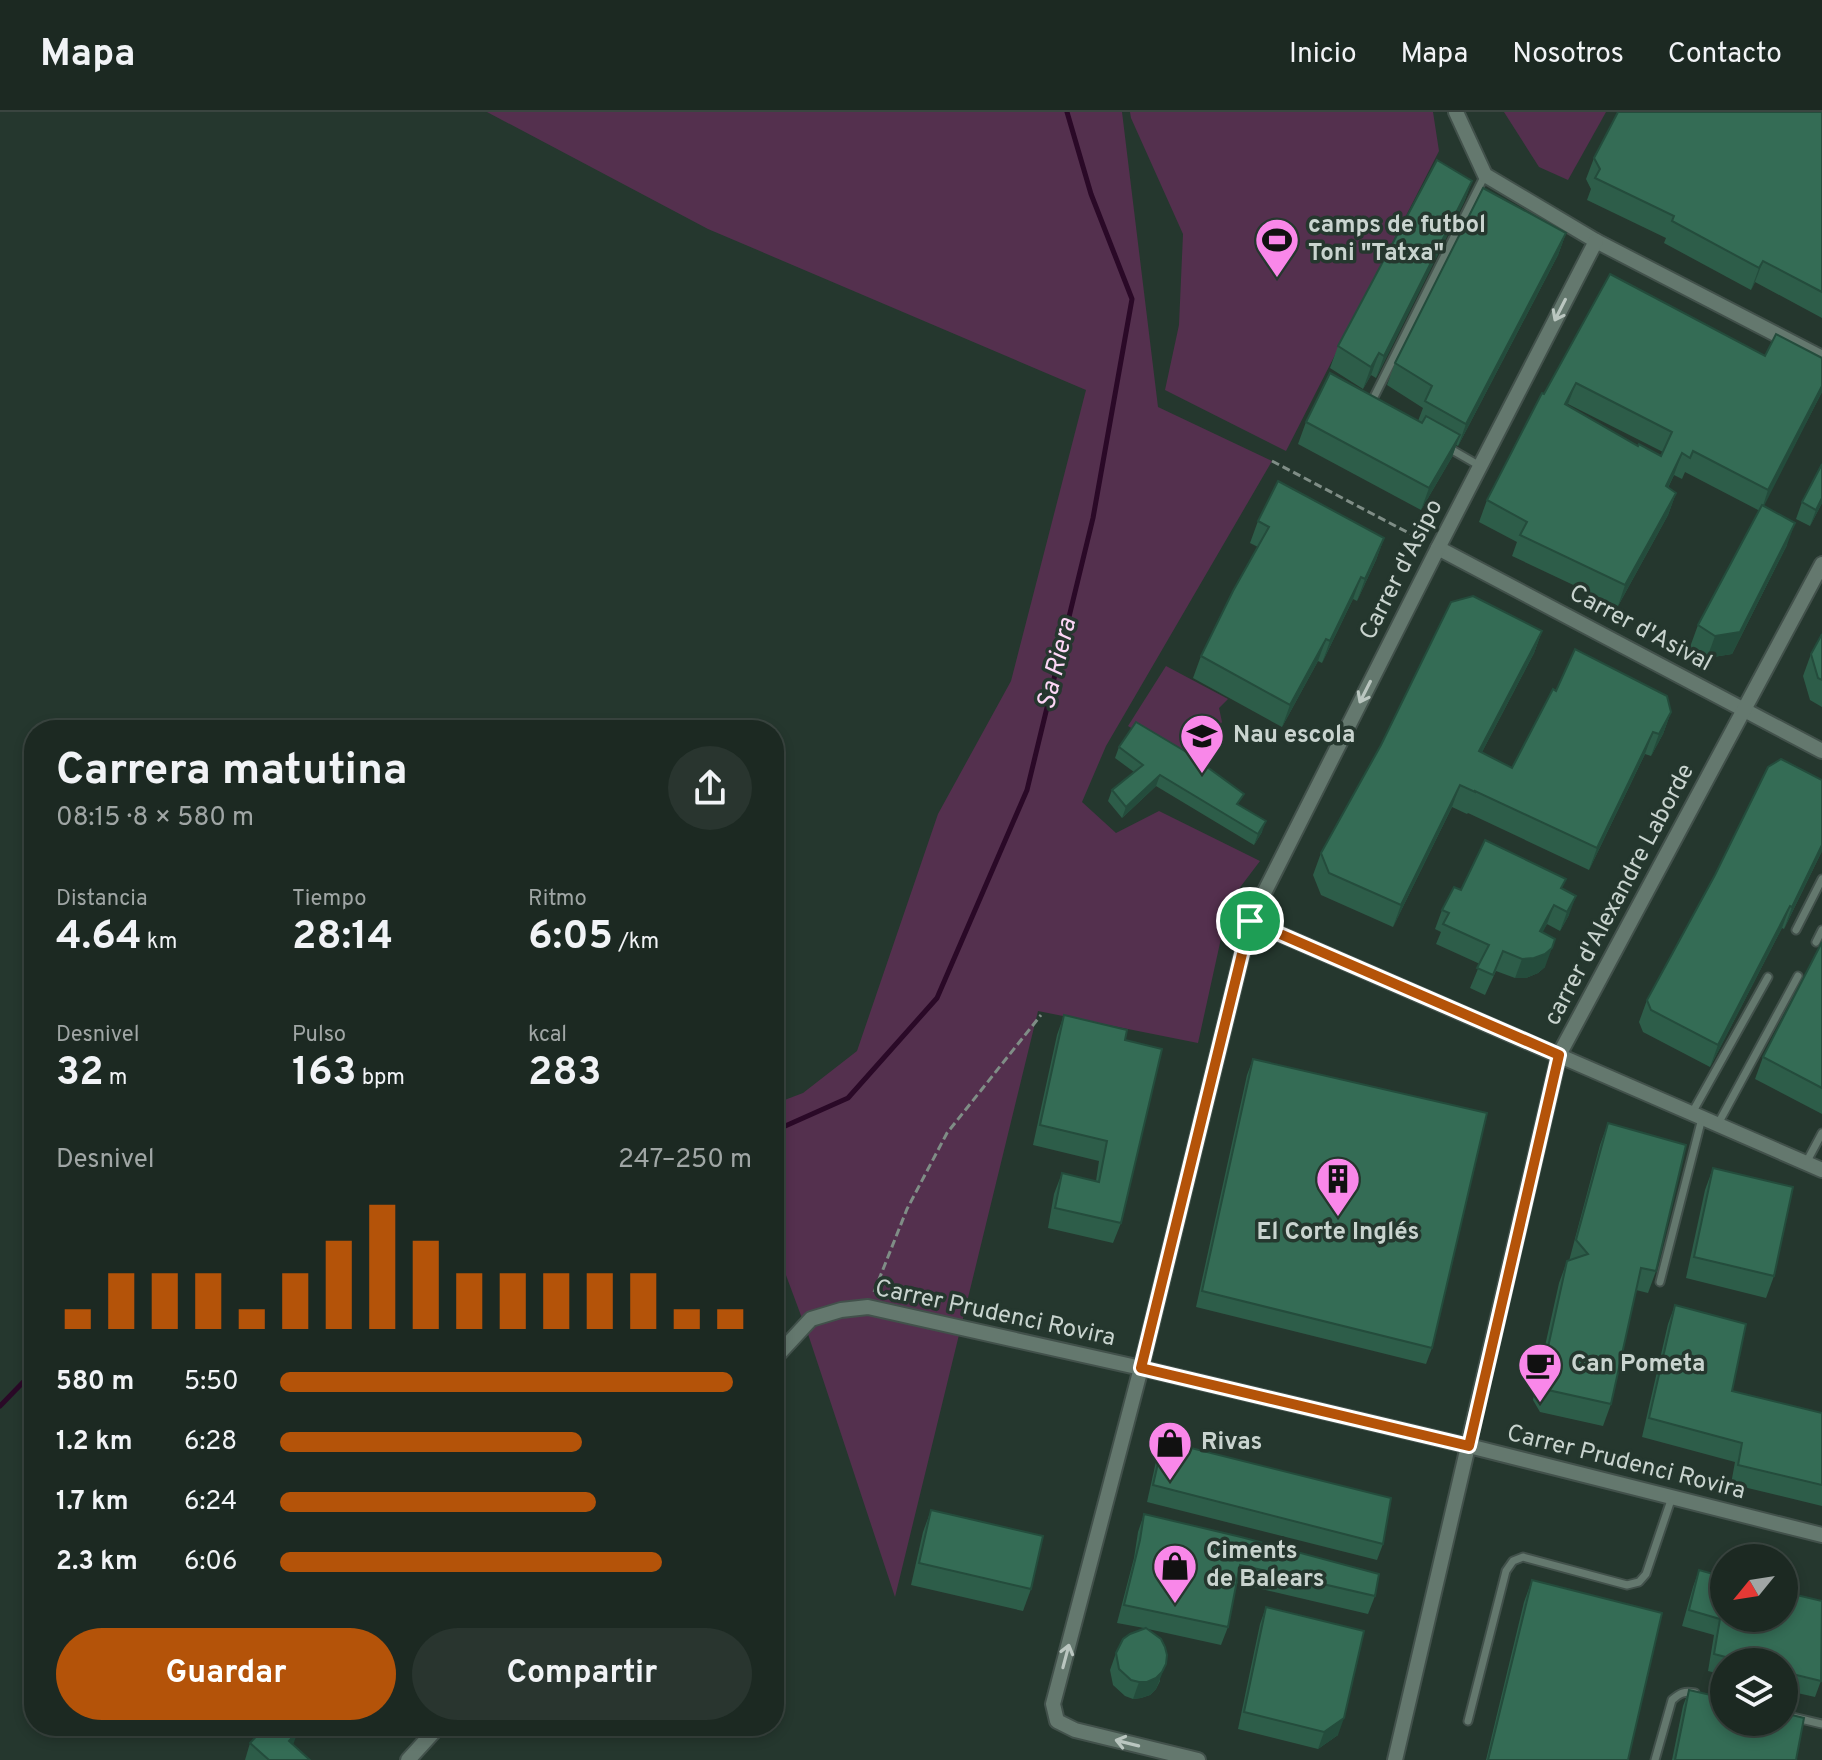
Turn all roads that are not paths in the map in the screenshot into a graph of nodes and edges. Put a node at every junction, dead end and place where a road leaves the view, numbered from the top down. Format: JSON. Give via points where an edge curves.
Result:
{"nodes":[{"id":1,"x":1456,"y":112,"type":"edge"},
{"id":2,"x":1485,"y":175,"type":"junction"},
{"id":3,"x":1596,"y":241,"type":"junction"},
{"id":4,"x":1822,"y":358,"type":"edge"},
{"id":5,"x":1384,"y":410,"type":"edge"},
{"id":6,"x":1439,"y":442,"type":"edge"},
{"id":7,"x":1480,"y":466,"type":"junction"},
{"id":8,"x":1438,"y":548,"type":"junction"},
{"id":9,"x":1822,"y":564,"type":"edge"},
{"id":10,"x":1745,"y":709,"type":"junction"},
{"id":11,"x":1822,"y":751,"type":"edge"},
{"id":12,"x":1822,"y":879,"type":"edge"},
{"id":13,"x":1250,"y":921,"type":"junction"},
{"id":14,"x":1796,"y":930,"type":"dead end"},
{"id":15,"x":1822,"y":930,"type":"edge"},
{"id":16,"x":1816,"y":942,"type":"dead end"},
{"id":17,"x":1798,"y":976,"type":"dead end"},
{"id":18,"x":1768,"y":977,"type":"dead end"},
{"id":19,"x":1559,"y":1055,"type":"junction"},
{"id":20,"x":1697,"y":1116,"type":"junction"},
{"id":21,"x":1718,"y":1124,"type":"junction"},
{"id":22,"x":1822,"y":1133,"type":"edge"},
{"id":23,"x":1806,"y":1163,"type":"junction"},
{"id":24,"x":1822,"y":1170,"type":"edge"},
{"id":25,"x":1660,"y":1282,"type":"edge"},
{"id":26,"x":784,"y":1348,"type":"edge"},
{"id":27,"x":1141,"y":1368,"type":"junction"},
{"id":28,"x":1469,"y":1446,"type":"junction"},
{"id":29,"x":1672,"y":1497,"type":"junction"},
{"id":30,"x":1822,"y":1535,"type":"edge"},
{"id":31,"x":1699,"y":1695,"type":"edge"},
{"id":32,"x":1798,"y":1718,"type":"edge"},
{"id":33,"x":1468,"y":1721,"type":"dead end"},
{"id":34,"x":1822,"y":1724,"type":"edge"},
{"id":35,"x":430,"y":1736,"type":"edge"},
{"id":36,"x":408,"y":1760,"type":"edge"},
{"id":37,"x":1198,"y":1760,"type":"edge"},
{"id":38,"x":1395,"y":1760,"type":"edge"},
{"id":39,"x":1655,"y":1760,"type":"edge"}],
"edges":[{"from":1,"to":2,"type":"street"},
{"from":2,"to":3,"type":"street"},
{"from":2,"to":5,"type":"lane","via":[[1370,403]]},
{"from":3,"to":4,"type":"street"},
{"from":3,"to":7,"type":"street","name":"Carrer d'Asipo","one_way":true},
{"from":6,"to":7,"type":"lane"},
{"from":7,"to":8,"type":"street","name":"Carrer d'Asipo"},
{"from":8,"to":10,"type":"street","name":"Carrer d'Asival"},
{"from":8,"to":13,"type":"street","name":"Carrer d'Asipo","one_way":true},
{"from":9,"to":10,"type":"street","name":"carrer d'Alexandre Laborde"},
{"from":10,"to":11,"type":"street","name":"Carrer d'Asival"},
{"from":10,"to":19,"type":"street","name":"carrer d'Alexandre Laborde"},
{"from":12,"to":14,"type":"lane"},
{"from":13,"to":19,"type":"street"},
{"from":13,"to":27,"type":"street","name":"Carrer d'Asipo"},
{"from":15,"to":16,"type":"lane"},
{"from":17,"to":21,"type":"lane"},
{"from":18,"to":20,"type":"lane"},
{"from":19,"to":20,"type":"street"},
{"from":19,"to":28,"type":"street","name":"carrer d'Alexandre Laborde"},
{"from":20,"to":21,"type":"street"},
{"from":20,"to":25,"type":"lane"},
{"from":21,"to":23,"type":"street"},
{"from":22,"to":23,"type":"lane"},
{"from":23,"to":24,"type":"street"},
{"from":26,"to":27,"type":"street","name":"Carrer Prudenci Rovira","via":[[811,1319],[868,1307]]},
{"from":27,"to":28,"type":"street","name":"Carrer Prudenci Rovira"},
{"from":37,"to":27,"type":"street","name":"Carrer d'Asipo","one_way":true,"via":[[1075,1730],[1057,1721],[1053,1704]]},
{"from":28,"to":29,"type":"street","name":"Carrer Prudenci Rovira"},
{"from":28,"to":38,"type":"street","name":"carrer d'Alexandre Laborde"},
{"from":29,"to":30,"type":"street","name":"Carrer Prudenci Rovira"},
{"from":29,"to":33,"type":"lane","via":[[1639,1582],[1627,1585],[1523,1557],[1513,1561],[1506,1571]]},
{"from":31,"to":39,"type":"lane","via":[[1686,1691],[1672,1700]]},
{"from":32,"to":34,"type":"lane"},
{"from":35,"to":36,"type":"street"}]}
